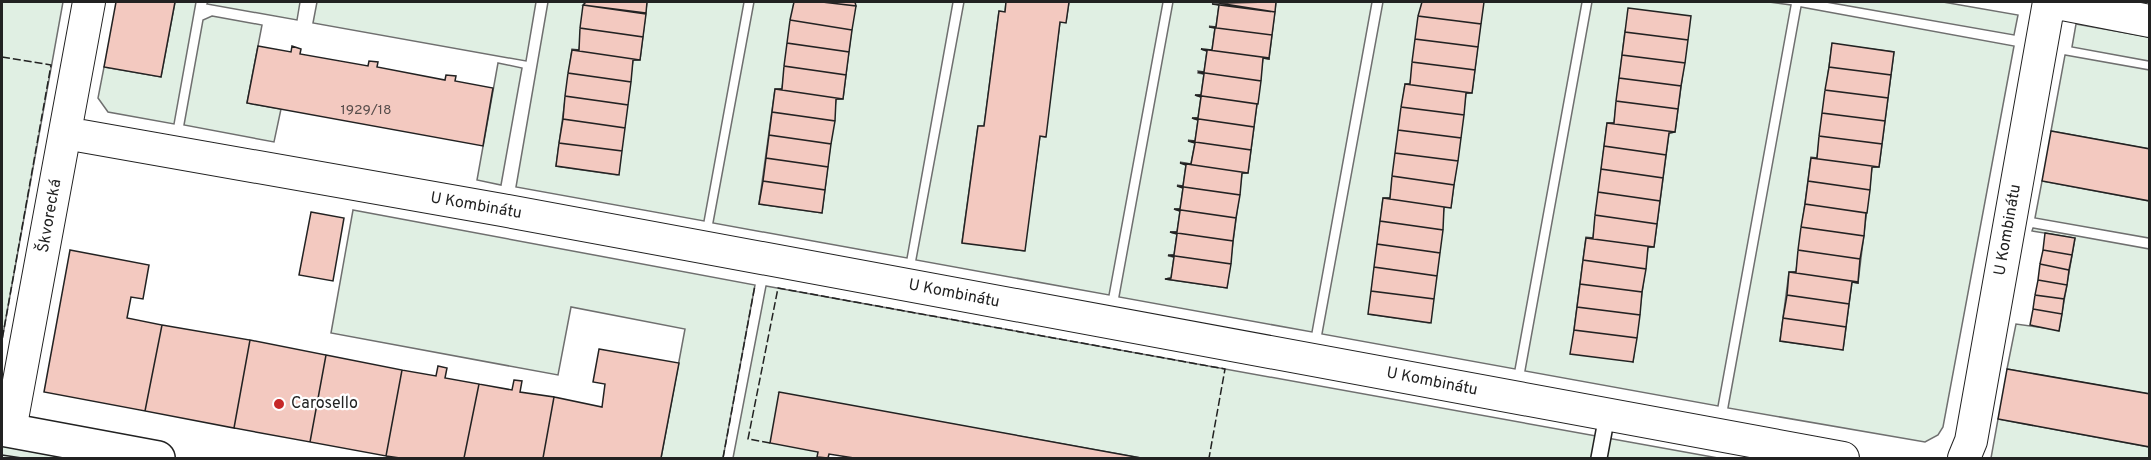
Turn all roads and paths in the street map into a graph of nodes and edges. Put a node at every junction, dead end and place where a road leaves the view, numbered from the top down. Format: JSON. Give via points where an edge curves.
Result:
{"nodes":[{"id":1,"x":89,"y":2,"type":"edge"},
{"id":2,"x":2051,"y":2,"type":"edge"},
{"id":3,"x":2150,"y":21,"type":"edge"},
{"id":4,"x":65,"y":133,"type":"junction"},
{"id":5,"x":1607,"y":415,"type":"junction"},
{"id":6,"x":6,"y":429,"type":"edge"},
{"id":7,"x":158,"y":459,"type":"edge"},
{"id":8,"x":1599,"y":459,"type":"edge"},
{"id":9,"x":1843,"y":459,"type":"edge"},
{"id":10,"x":1965,"y":459,"type":"edge"}],
"edges":[{"from":1,"to":4,"type":"street","name":"Škvorecká"},
{"from":2,"to":3,"type":"street"},
{"from":2,"to":10,"type":"street","name":"U Kombinátu"},
{"from":4,"to":5,"type":"street","name":"U Kombinátu"},
{"from":4,"to":6,"type":"street","name":"Škvorecká"},
{"from":5,"to":8,"type":"lane"},
{"from":5,"to":9,"type":"street","name":"U Kombinátu"},
{"from":6,"to":7,"type":"main road"}]}
